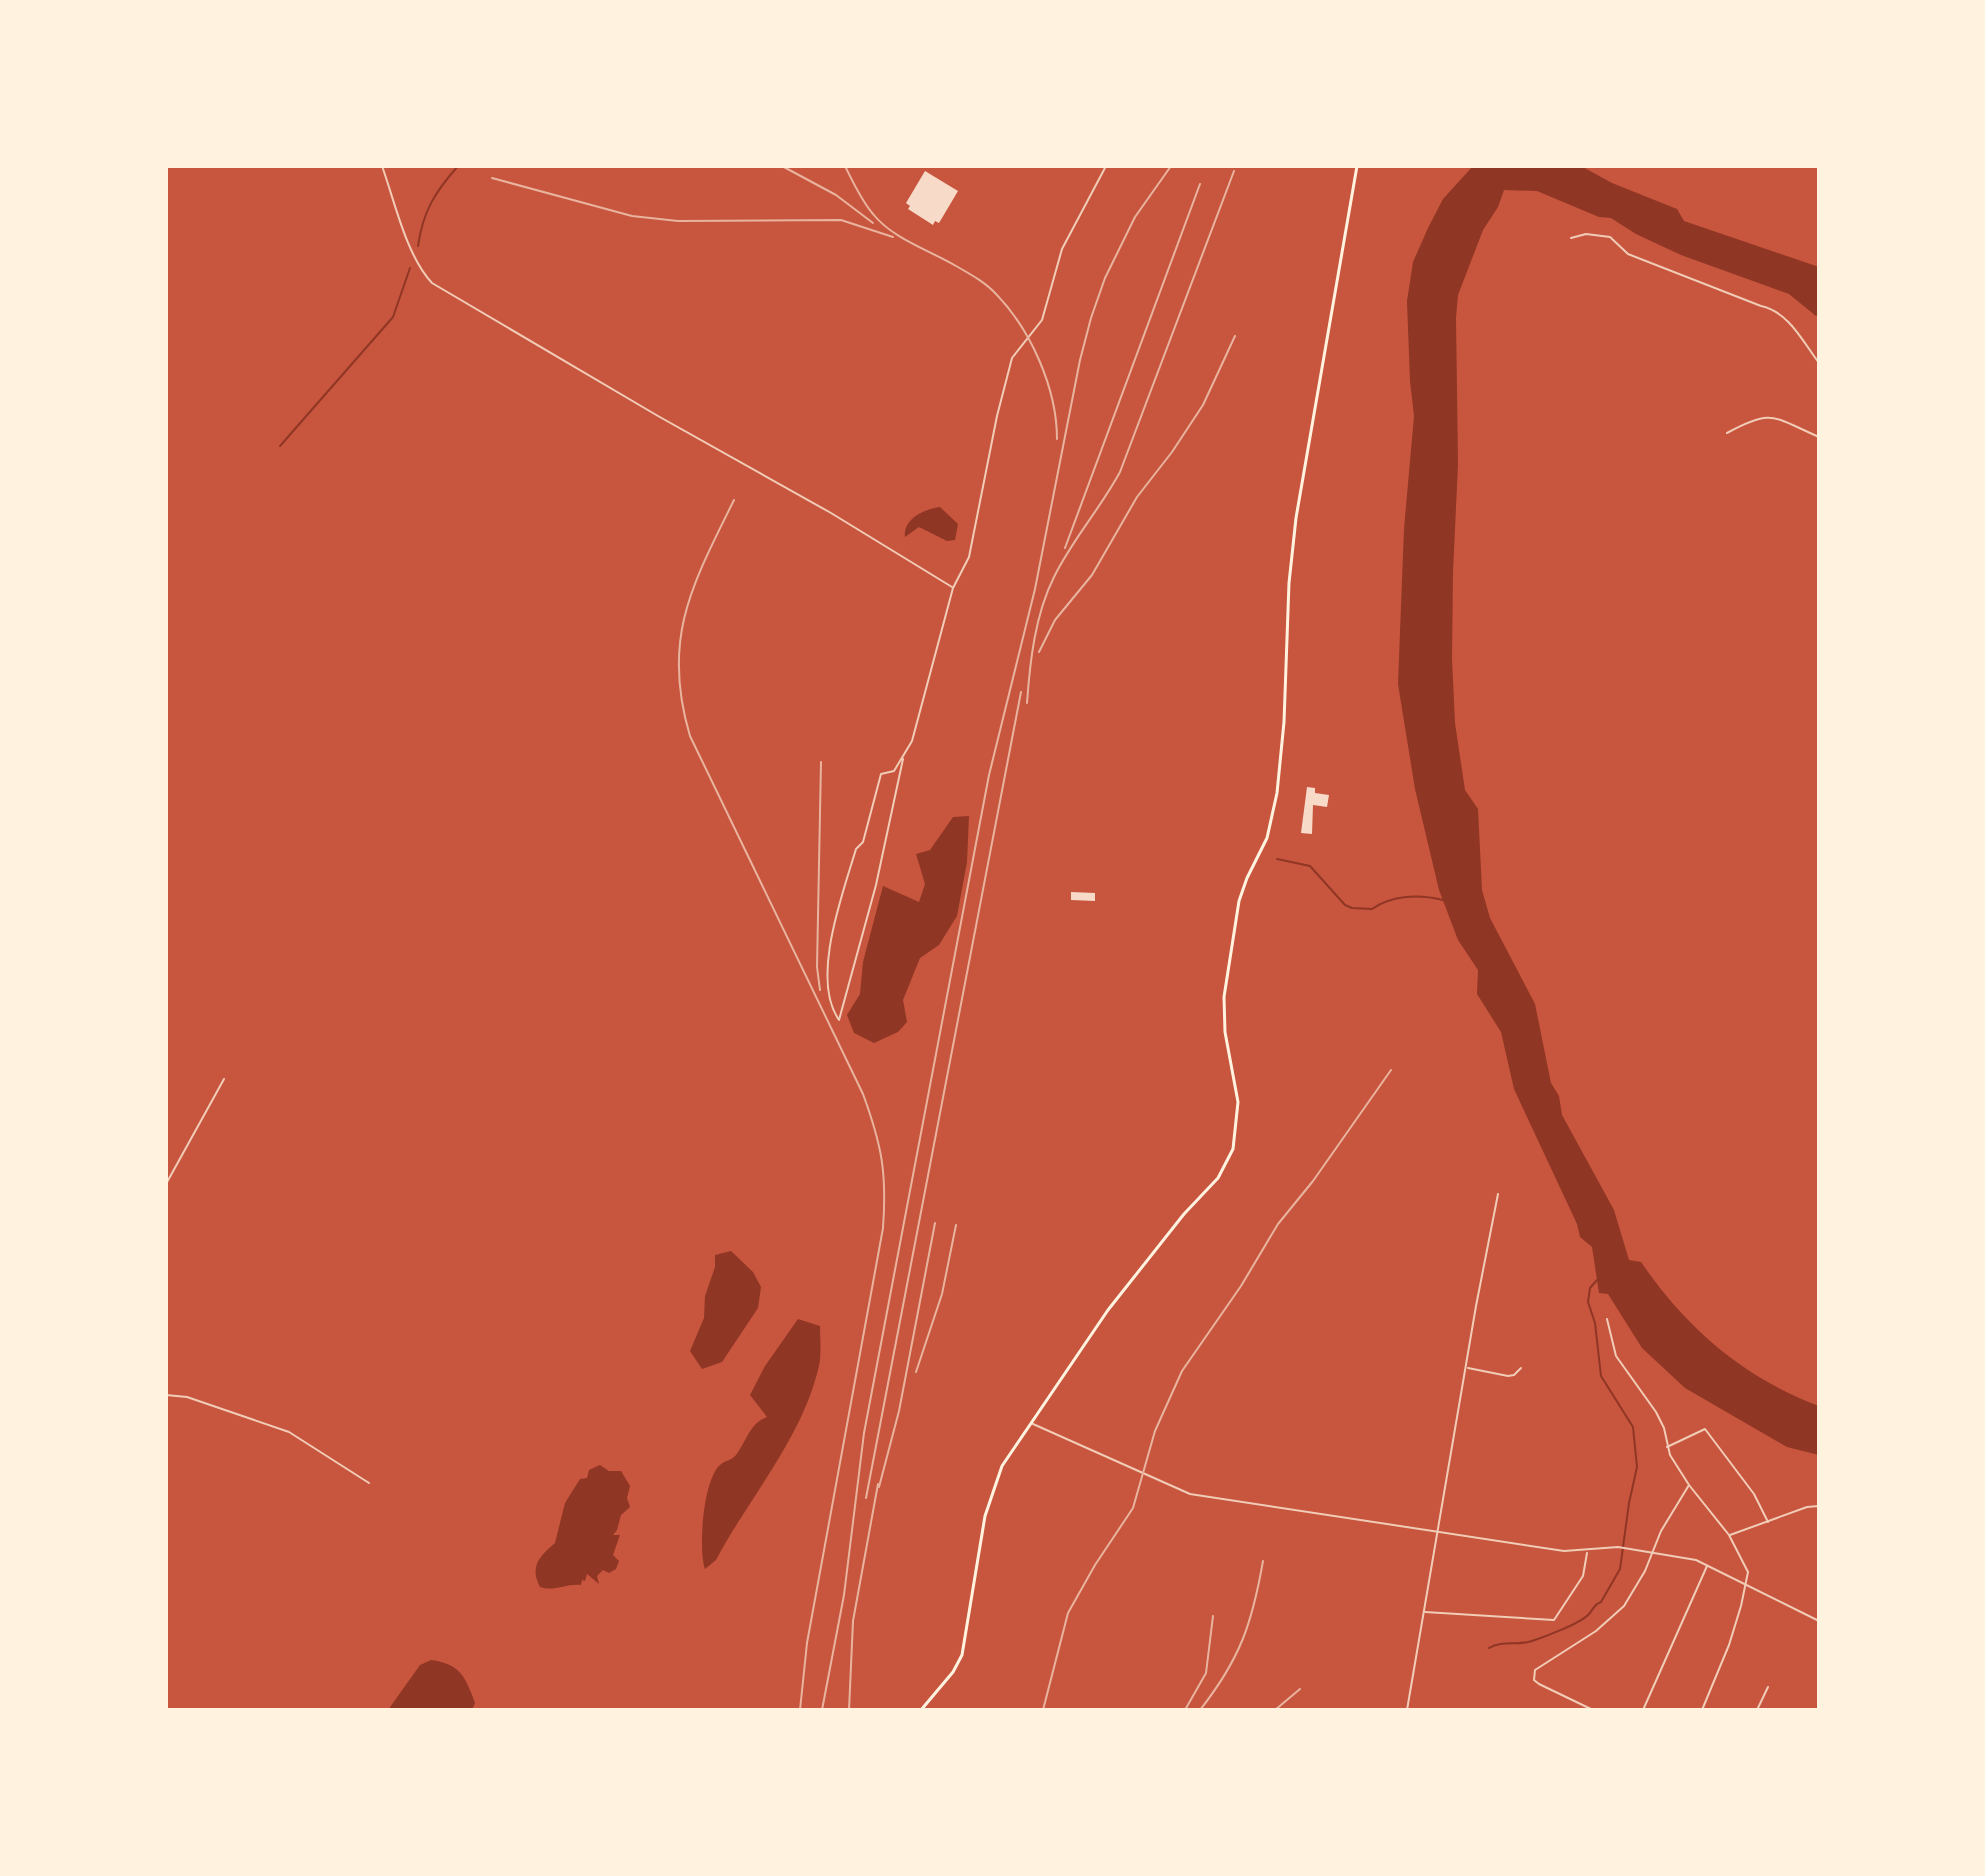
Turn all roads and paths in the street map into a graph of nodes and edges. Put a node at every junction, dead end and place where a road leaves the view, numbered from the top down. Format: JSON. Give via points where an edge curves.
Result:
{"nodes":[{"id":1,"x":382,"y":166,"type":"edge"},
{"id":2,"x":1106,"y":166,"type":"edge"},
{"id":3,"x":1357,"y":166,"type":"edge"},
{"id":4,"x":1571,"y":238,"type":"dead end"},
{"id":5,"x":1819,"y":363,"type":"edge"},
{"id":6,"x":1727,"y":433,"type":"dead end"},
{"id":7,"x":1819,"y":437,"type":"edge"},
{"id":8,"x":953,"y":588,"type":"junction"},
{"id":9,"x":903,"y":759,"type":"junction"},
{"id":10,"x":224,"y":1079,"type":"dead end"},
{"id":11,"x":166,"y":1184,"type":"edge"},
{"id":12,"x":1498,"y":1194,"type":"dead end"},
{"id":13,"x":1607,"y":1319,"type":"dead end"},
{"id":14,"x":1467,"y":1368,"type":"junction"},
{"id":15,"x":1521,"y":1368,"type":"dead end"},
{"id":16,"x":166,"y":1395,"type":"edge"},
{"id":17,"x":1032,"y":1423,"type":"junction"},
{"id":18,"x":1667,"y":1447,"type":"junction"},
{"id":19,"x":369,"y":1483,"type":"dead end"},
{"id":20,"x":1689,"y":1485,"type":"junction"},
{"id":21,"x":1819,"y":1506,"type":"edge"},
{"id":22,"x":1768,"y":1522,"type":"junction"},
{"id":23,"x":1437,"y":1531,"type":"junction"},
{"id":24,"x":1729,"y":1535,"type":"junction"},
{"id":25,"x":1587,"y":1551,"type":"junction"},
{"id":26,"x":1653,"y":1552,"type":"junction"},
{"id":27,"x":1708,"y":1565,"type":"junction"},
{"id":28,"x":1746,"y":1584,"type":"junction"},
{"id":29,"x":1424,"y":1612,"type":"junction"},
{"id":30,"x":1819,"y":1621,"type":"edge"},
{"id":31,"x":1768,"y":1687,"type":"dead end"},
{"id":32,"x":921,"y":1710,"type":"edge"},
{"id":33,"x":1407,"y":1710,"type":"edge"},
{"id":34,"x":1593,"y":1710,"type":"edge"},
{"id":35,"x":1643,"y":1710,"type":"edge"},
{"id":36,"x":1702,"y":1710,"type":"edge"},
{"id":37,"x":1757,"y":1710,"type":"edge"}],
"edges":[{"from":1,"to":8,"type":"street","via":[[411,248],[432,283]]},
{"from":2,"to":8,"type":"street","via":[[1062,249],[1042,320],[1012,358],[969,557]]},
{"from":3,"to":17,"type":"main road","via":[[1296,518],[1277,793],[1267,838],[1239,901],[1224,997],[1238,1102],[1235,1141],[1223,1171],[1113,1303]]},
{"from":4,"to":5,"type":"street","via":[[1610,237],[1628,254],[1773,309],[1801,335]]},
{"from":6,"to":7,"type":"street","via":[[1764,416]]},
{"from":8,"to":9,"type":"street"},
{"from":9,"to":9,"type":"street","via":[[894,771],[881,774],[827,952],[831,1009],[839,1020]]},
{"from":10,"to":11,"type":"street"},
{"from":12,"to":14,"type":"street"},
{"from":13,"to":18,"type":"street","via":[[1613,1347],[1656,1412]]},
{"from":14,"to":15,"type":"street","via":[[1508,1376]]},
{"from":14,"to":23,"type":"street"},
{"from":16,"to":19,"type":"street","via":[[187,1397],[289,1432]]},
{"from":17,"to":23,"type":"street","via":[[1190,1494]]},
{"from":17,"to":32,"type":"main road","via":[[1006,1460],[990,1496],[961,1658]]},
{"from":18,"to":20,"type":"street"},
{"from":18,"to":22,"type":"street","via":[[1705,1429],[1754,1494]]},
{"from":20,"to":24,"type":"street"},
{"from":20,"to":26,"type":"street"},
{"from":21,"to":22,"type":"street"},
{"from":22,"to":24,"type":"street"},
{"from":23,"to":25,"type":"street"},
{"from":23,"to":29,"type":"street"},
{"from":24,"to":28,"type":"street","via":[[1747,1569]]},
{"from":25,"to":26,"type":"street","via":[[1618,1547]]},
{"from":25,"to":29,"type":"street","via":[[1583,1576],[1554,1620]]},
{"from":26,"to":27,"type":"street"},
{"from":26,"to":34,"type":"street","via":[[1624,1606],[1533,1673],[1545,1688]]},
{"from":27,"to":28,"type":"street"},
{"from":27,"to":35,"type":"street"},
{"from":28,"to":30,"type":"street"},
{"from":28,"to":36,"type":"street","via":[[1729,1645]]},
{"from":29,"to":33,"type":"street"},
{"from":31,"to":37,"type":"street"}]}
